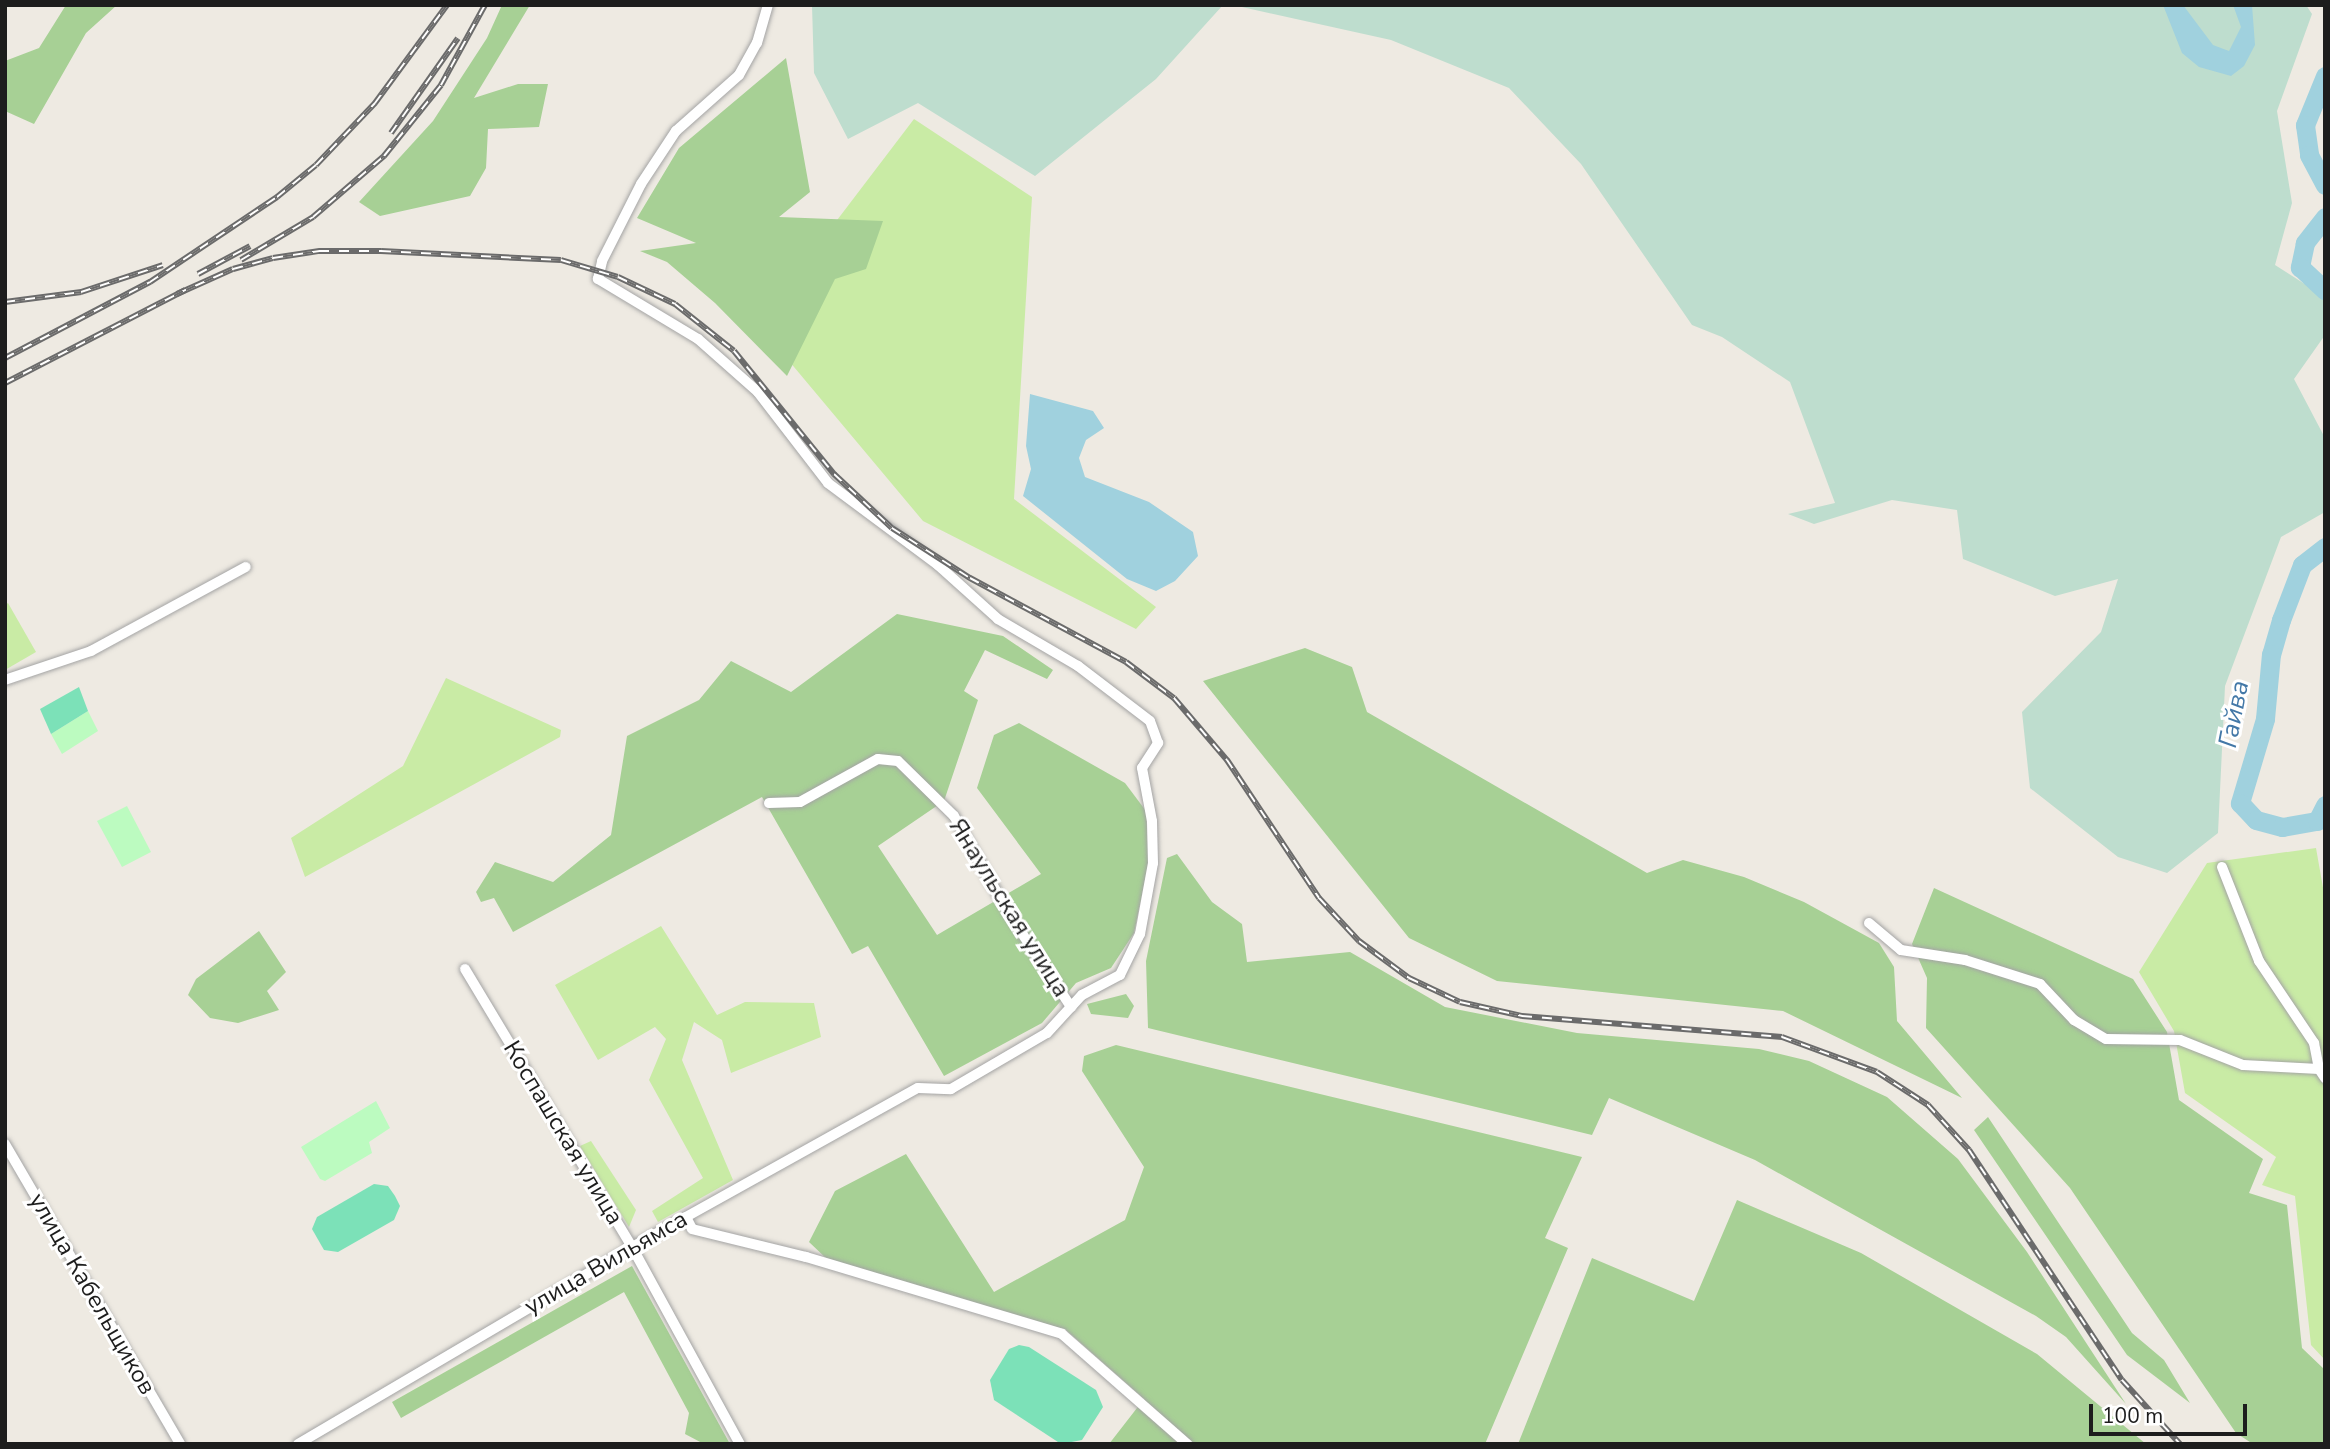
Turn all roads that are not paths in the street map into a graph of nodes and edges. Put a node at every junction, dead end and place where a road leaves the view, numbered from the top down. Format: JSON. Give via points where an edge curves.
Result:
{"nodes":[{"id":1,"x":768,"y":5,"type":"edge"},
{"id":2,"x":246,"y":567,"type":"dead end"},
{"id":3,"x":5,"y":680,"type":"edge"},
{"id":4,"x":769,"y":803,"type":"dead end"},
{"id":5,"x":2222,"y":867,"type":"dead end"},
{"id":6,"x":1869,"y":923,"type":"dead end"},
{"id":7,"x":465,"y":970,"type":"dead end"},
{"id":8,"x":1071,"y":1007,"type":"junction"},
{"id":9,"x":2322,"y":1073,"type":"edge"},
{"id":10,"x":5,"y":1144,"type":"edge"},
{"id":11,"x":686,"y":1217,"type":"junction"},
{"id":12,"x":632,"y":1247,"type":"junction"},
{"id":13,"x":180,"y":1444,"type":"edge"},
{"id":14,"x":298,"y":1444,"type":"edge"},
{"id":15,"x":740,"y":1444,"type":"edge"},
{"id":16,"x":1187,"y":1444,"type":"edge"}],
"edges":[{"from":1,"to":8,"type":"street","via":[[757,43],[739,75],[676,131],[640,184],[602,261],[598,279],[698,339],[758,392],[828,484],[939,565],[998,619],[1078,666],[1150,721],[1158,743],[1142,768],[1152,821],[1153,863],[1140,934],[1120,975],[1082,995]]},
{"from":2,"to":3,"type":"street","via":[[91,651]]},
{"from":4,"to":8,"type":"street","name":"Янаульская улица","via":[[800,802],[877,759],[898,761],[954,816],[1009,914]]},
{"from":5,"to":9,"type":"street","via":[[2259,961],[2314,1044]]},
{"from":6,"to":9,"type":"street","via":[[1901,950],[1965,960],[2040,984],[2074,1020],[2106,1039],[2180,1040],[2243,1065]]},
{"from":7,"to":12,"type":"street","name":"Коспашская улица"},
{"from":8,"to":11,"type":"street","name":"улица Вильямса","via":[[1047,1032],[951,1089],[918,1088]]},
{"from":10,"to":13,"type":"street","name":"улица Кабельщиков"},
{"from":11,"to":12,"type":"street","name":"улица Вильямса"},
{"from":11,"to":16,"type":"street","via":[[692,1229],[702,1233],[806,1257],[1062,1334]]},
{"from":12,"to":14,"type":"street","name":"улица Вильямса"},
{"from":12,"to":15,"type":"street","name":"Коспашская улица"}]}
